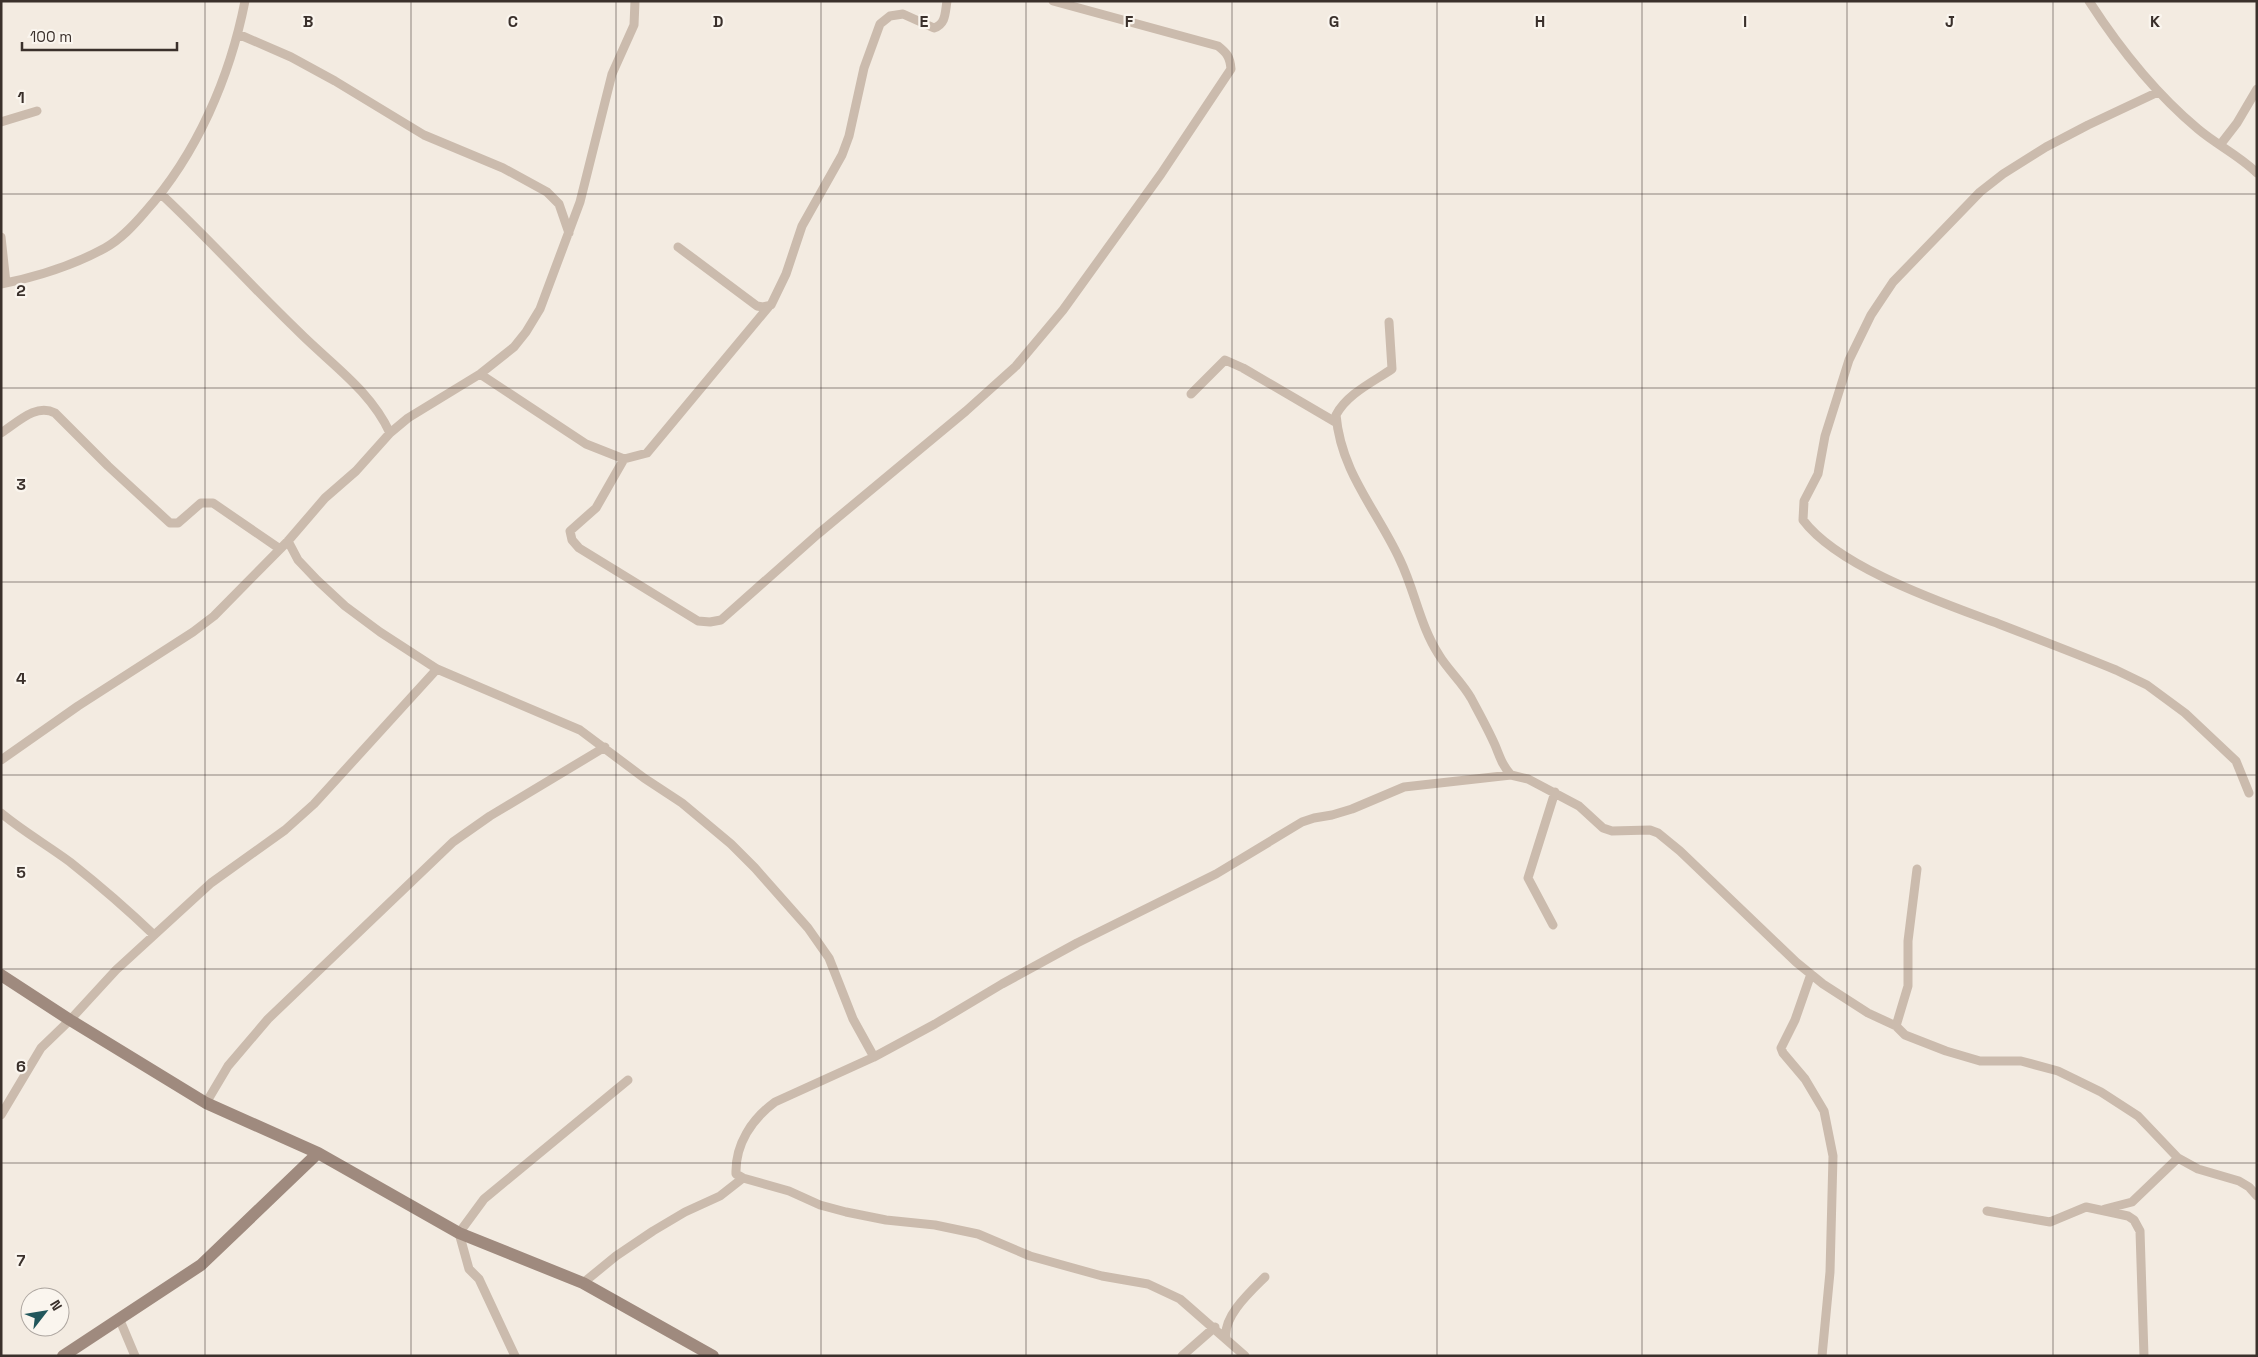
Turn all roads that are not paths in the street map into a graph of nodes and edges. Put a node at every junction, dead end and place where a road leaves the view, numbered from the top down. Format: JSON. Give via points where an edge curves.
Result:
{"nodes":[{"id":1,"x":245,"y":1,"type":"edge"},
{"id":2,"x":635,"y":1,"type":"edge"},
{"id":3,"x":947,"y":1,"type":"edge"},
{"id":4,"x":1053,"y":1,"type":"edge"},
{"id":5,"x":2089,"y":1,"type":"edge"},
{"id":6,"x":238,"y":34,"type":"junction"},
{"id":7,"x":2257,"y":89,"type":"edge"},
{"id":8,"x":2158,"y":92,"type":"junction"},
{"id":9,"x":37,"y":111,"type":"dead end"},
{"id":10,"x":1,"y":122,"type":"edge"},
{"id":11,"x":2220,"y":145,"type":"junction"},
{"id":12,"x":2257,"y":173,"type":"edge"},
{"id":13,"x":161,"y":194,"type":"junction"},
{"id":14,"x":569,"y":233,"type":"junction"},
{"id":15,"x":1,"y":237,"type":"edge"},
{"id":16,"x":678,"y":247,"type":"dead end"},
{"id":17,"x":3,"y":284,"type":"edge"},
{"id":18,"x":770,"y":305,"type":"junction"},
{"id":19,"x":1389,"y":322,"type":"dead end"},
{"id":20,"x":480,"y":374,"type":"junction"},
{"id":21,"x":1191,"y":394,"type":"dead end"},
{"id":22,"x":1337,"y":424,"type":"junction"},
{"id":23,"x":1,"y":433,"type":"edge"},
{"id":24,"x":390,"y":433,"type":"junction"},
{"id":25,"x":624,"y":459,"type":"junction"},
{"id":26,"x":288,"y":541,"type":"junction"},
{"id":27,"x":280,"y":549,"type":"junction"},
{"id":28,"x":437,"y":669,"type":"junction"},
{"id":29,"x":605,"y":747,"type":"junction"},
{"id":30,"x":1,"y":760,"type":"edge"},
{"id":31,"x":1511,"y":775,"type":"junction"},
{"id":32,"x":1555,"y":792,"type":"junction"},
{"id":33,"x":2249,"y":793,"type":"dead end"},
{"id":34,"x":1,"y":813,"type":"edge"},
{"id":35,"x":1917,"y":869,"type":"dead end"},
{"id":36,"x":1553,"y":925,"type":"dead end"},
{"id":37,"x":154,"y":935,"type":"junction"},
{"id":38,"x":1811,"y":974,"type":"junction"},
{"id":39,"x":1,"y":975,"type":"edge"},
{"id":40,"x":70,"y":1020,"type":"junction"},
{"id":41,"x":1896,"y":1026,"type":"junction"},
{"id":42,"x":874,"y":1057,"type":"junction"},
{"id":43,"x":628,"y":1080,"type":"dead end"},
{"id":44,"x":206,"y":1102,"type":"junction"},
{"id":45,"x":1,"y":1115,"type":"edge"},
{"id":46,"x":318,"y":1153,"type":"junction"},
{"id":47,"x":2178,"y":1158,"type":"junction"},
{"id":48,"x":743,"y":1178,"type":"junction"},
{"id":49,"x":2257,"y":1196,"type":"edge"},
{"id":50,"x":2102,"y":1210,"type":"junction"},
{"id":51,"x":1987,"y":1211,"type":"dead end"},
{"id":52,"x":459,"y":1233,"type":"junction"},
{"id":53,"x":1265,"y":1277,"type":"dead end"},
{"id":54,"x":583,"y":1283,"type":"junction"},
{"id":55,"x":119,"y":1318,"type":"junction"},
{"id":56,"x":1214,"y":1327,"type":"junction"},
{"id":57,"x":1226,"y":1338,"type":"junction"},
{"id":58,"x":63,"y":1356,"type":"edge"},
{"id":59,"x":135,"y":1356,"type":"edge"},
{"id":60,"x":515,"y":1356,"type":"edge"},
{"id":61,"x":713,"y":1356,"type":"edge"},
{"id":62,"x":1182,"y":1356,"type":"edge"},
{"id":63,"x":1245,"y":1356,"type":"edge"},
{"id":64,"x":1822,"y":1356,"type":"edge"},
{"id":65,"x":2144,"y":1356,"type":"edge"}],
"edges":[{"from":1,"to":6,"type":"street"},
{"from":2,"to":14,"type":"street","via":[[634,25],[612,74],[585,185]]},
{"from":3,"to":18,"type":"street","via":[[943,22],[934,28],[903,14],[890,16],[880,24],[864,68],[842,155],[802,226],[786,274]]},
{"from":4,"to":25,"type":"street","via":[[1218,46],[1227,53],[1230,69],[1161,174],[1063,310],[1016,366],[721,620],[698,621],[579,548],[572,540],[570,532],[596,508]]},
{"from":5,"to":8,"type":"street","via":[[2111,36]]},
{"from":6,"to":13,"type":"street","via":[[199,134]]},
{"from":6,"to":14,"type":"street","via":[[336,81],[424,135],[503,168],[546,192],[559,204]]},
{"from":7,"to":11,"type":"street"},
{"from":8,"to":11,"type":"street"},
{"from":8,"to":33,"type":"street","via":[[2046,147],[2003,174],[1980,192],[1893,282],[1871,315],[1849,360],[1825,436],[1818,474],[1804,501],[1803,520],[1849,558],[1901,586],[2116,670],[2146,686],[2185,713],[2236,761]]},
{"from":9,"to":10,"type":"street"},
{"from":11,"to":12,"type":"street"},
{"from":13,"to":17,"type":"street","via":[[127,232],[106,247],[57,268]]},
{"from":13,"to":24,"type":"street","via":[[300,334],[368,396]]},
{"from":14,"to":20,"type":"street","via":[[540,309],[526,332],[514,347]]},
{"from":15,"to":17,"type":"street"},
{"from":16,"to":18,"type":"street","via":[[757,306]]},
{"from":18,"to":25,"type":"street","via":[[647,453]]},
{"from":19,"to":22,"type":"street","via":[[1392,369],[1356,392],[1339,410]]},
{"from":20,"to":24,"type":"street","via":[[408,418]]},
{"from":20,"to":25,"type":"street","via":[[586,444]]},
{"from":21,"to":22,"type":"street","via":[[1225,360]]},
{"from":22,"to":31,"type":"street","via":[[1344,457],[1400,560],[1422,623],[1438,655],[1469,695],[1496,746],[1502,766]]},
{"from":23,"to":27,"type":"street","via":[[38,409],[47,409],[55,413],[170,523],[178,523],[201,503],[213,502]]},
{"from":24,"to":26,"type":"street","via":[[356,471],[325,498]]},
{"from":26,"to":27,"type":"street"},
{"from":26,"to":28,"type":"street","via":[[298,560],[345,606]]},
{"from":27,"to":30,"type":"street","via":[[194,632]]},
{"from":28,"to":29,"type":"street","via":[[580,730]]},
{"from":28,"to":37,"type":"street","via":[[314,804],[285,830],[211,883]]},
{"from":29,"to":42,"type":"street","via":[[682,803],[731,844],[802,921],[829,958],[853,1019]]},
{"from":29,"to":44,"type":"street","via":[[453,842],[268,1019],[228,1066]]},
{"from":31,"to":32,"type":"street"},
{"from":31,"to":42,"type":"street","via":[[1404,787],[1332,816],[1302,822],[1216,874],[1077,943]]},
{"from":32,"to":36,"type":"street","via":[[1528,878]]},
{"from":32,"to":38,"type":"street","via":[[1579,806],[1603,828],[1658,833]]},
{"from":34,"to":37,"type":"street","via":[[76,867]]},
{"from":35,"to":41,"type":"street","via":[[1908,941],[1908,986]]},
{"from":37,"to":40,"type":"street"},
{"from":38,"to":41,"type":"street","via":[[1868,1013]]},
{"from":38,"to":64,"type":"street","via":[[1781,1048],[1824,1111],[1832,1156],[1830,1272]]},
{"from":39,"to":40,"type":"main road"},
{"from":40,"to":44,"type":"main road"},
{"from":40,"to":45,"type":"street","via":[[41,1048]]},
{"from":41,"to":47,"type":"street","via":[[1905,1035],[1980,1061],[2021,1061],[2058,1071],[2101,1092],[2138,1116]]},
{"from":42,"to":48,"type":"street","via":[[775,1102],[761,1112],[738,1150],[736,1174]]},
{"from":43,"to":52,"type":"street","via":[[484,1199]]},
{"from":44,"to":46,"type":"main road"},
{"from":46,"to":52,"type":"main road"},
{"from":46,"to":55,"type":"main road","via":[[201,1265]]},
{"from":47,"to":49,"type":"street","via":[[2198,1169],[2239,1181]]},
{"from":47,"to":50,"type":"street","via":[[2132,1202]]},
{"from":48,"to":54,"type":"street","via":[[720,1196],[653,1230]]},
{"from":48,"to":56,"type":"street","via":[[846,1212],[978,1234],[1057,1264],[1148,1284],[1180,1299]]},
{"from":50,"to":51,"type":"street","via":[[2080,1208],[2050,1222]]},
{"from":50,"to":65,"type":"street","via":[[2128,1216],[2140,1231]]},
{"from":52,"to":54,"type":"main road"},
{"from":52,"to":60,"type":"street","via":[[470,1269],[479,1279]]},
{"from":53,"to":57,"type":"street","via":[[1237,1309],[1225,1329]]},
{"from":54,"to":61,"type":"main road"},
{"from":55,"to":58,"type":"main road"},
{"from":55,"to":59,"type":"street"},
{"from":56,"to":57,"type":"street"},
{"from":56,"to":62,"type":"street"},
{"from":57,"to":63,"type":"street"}]}
